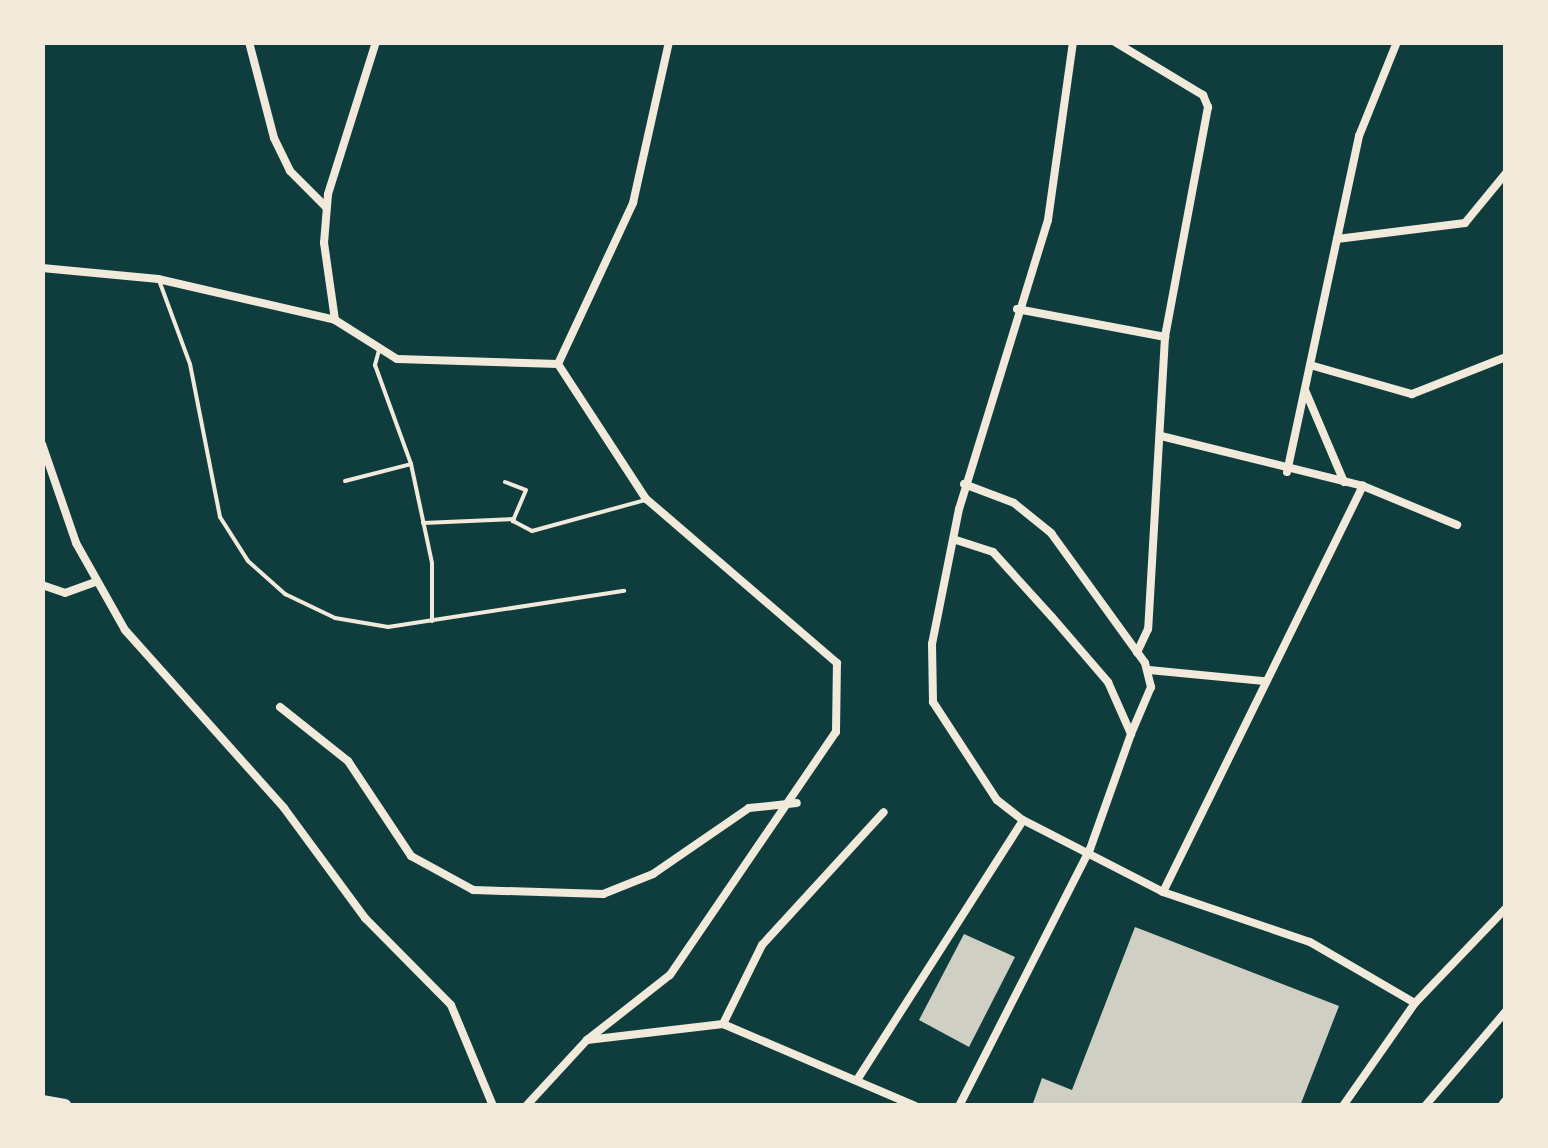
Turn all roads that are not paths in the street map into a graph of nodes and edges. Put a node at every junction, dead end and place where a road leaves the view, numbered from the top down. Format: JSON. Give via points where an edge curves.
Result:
{"nodes":[{"id":1,"x":249,"y":42,"type":"edge"},
{"id":2,"x":376,"y":42,"type":"edge"},
{"id":3,"x":669,"y":42,"type":"edge"},
{"id":4,"x":1073,"y":42,"type":"edge"},
{"id":5,"x":1115,"y":42,"type":"edge"},
{"id":6,"x":1397,"y":42,"type":"edge"},
{"id":7,"x":1506,"y":173,"type":"edge"},
{"id":8,"x":326,"y":207,"type":"junction"},
{"id":9,"x":1337,"y":239,"type":"junction"},
{"id":10,"x":42,"y":268,"type":"edge"},
{"id":11,"x":158,"y":278,"type":"junction"},
{"id":12,"x":1018,"y":309,"type":"junction"},
{"id":13,"x":336,"y":320,"type":"junction"},
{"id":14,"x":1165,"y":337,"type":"junction"},
{"id":15,"x":380,"y":350,"type":"junction"},
{"id":16,"x":1506,"y":356,"type":"edge"},
{"id":17,"x":558,"y":364,"type":"junction"},
{"id":18,"x":1310,"y":365,"type":"junction"},
{"id":19,"x":1305,"y":390,"type":"junction"},
{"id":20,"x":1161,"y":436,"type":"junction"},
{"id":21,"x":42,"y":444,"type":"edge"},
{"id":22,"x":411,"y":464,"type":"junction"},
{"id":23,"x":1287,"y":472,"type":"junction"},
{"id":24,"x":344,"y":480,"type":"dead end"},
{"id":25,"x":505,"y":482,"type":"dead end"},
{"id":26,"x":1344,"y":482,"type":"junction"},
{"id":27,"x":964,"y":484,"type":"junction"},
{"id":28,"x":1363,"y":486,"type":"junction"},
{"id":29,"x":646,"y":499,"type":"junction"},
{"id":30,"x":514,"y":519,"type":"junction"},
{"id":31,"x":424,"y":523,"type":"junction"},
{"id":32,"x":1457,"y":525,"type":"dead end"},
{"id":33,"x":956,"y":540,"type":"junction"},
{"id":34,"x":96,"y":582,"type":"junction"},
{"id":35,"x":42,"y":585,"type":"edge"},
{"id":36,"x":624,"y":591,"type":"dead end"},
{"id":37,"x":432,"y":622,"type":"junction"},
{"id":38,"x":1137,"y":652,"type":"junction"},
{"id":39,"x":1149,"y":670,"type":"junction"},
{"id":40,"x":1264,"y":681,"type":"junction"},
{"id":41,"x":280,"y":707,"type":"dead end"},
{"id":42,"x":1130,"y":734,"type":"junction"},
{"id":43,"x":797,"y":802,"type":"junction"},
{"id":44,"x":884,"y":812,"type":"dead end"},
{"id":45,"x":1024,"y":820,"type":"junction"},
{"id":46,"x":1090,"y":849,"type":"junction"},
{"id":47,"x":1163,"y":892,"type":"junction"},
{"id":48,"x":1506,"y":908,"type":"edge"},
{"id":49,"x":1415,"y":1004,"type":"junction"},
{"id":50,"x":1506,"y":1011,"type":"edge"},
{"id":51,"x":722,"y":1024,"type":"junction"},
{"id":52,"x":588,"y":1040,"type":"junction"},
{"id":53,"x":857,"y":1080,"type":"junction"},
{"id":54,"x":42,"y":1102,"type":"edge"},
{"id":55,"x":65,"y":1106,"type":"edge"},
{"id":56,"x":493,"y":1106,"type":"edge"},
{"id":57,"x":526,"y":1106,"type":"edge"},
{"id":58,"x":915,"y":1106,"type":"edge"},
{"id":59,"x":959,"y":1106,"type":"edge"},
{"id":60,"x":1343,"y":1106,"type":"edge"},
{"id":61,"x":1425,"y":1106,"type":"edge"}],
"edges":[{"from":1,"to":8,"type":"street","via":[[282,155]]},
{"from":2,"to":8,"type":"street"},
{"from":3,"to":17,"type":"street","via":[[634,202]]},
{"from":4,"to":12,"type":"street","via":[[1048,220]]},
{"from":5,"to":14,"type":"street","via":[[1203,94],[1208,107]]},
{"from":6,"to":9,"type":"street","via":[[1368,106]]},
{"from":7,"to":9,"type":"street","via":[[1465,223]]},
{"from":8,"to":13,"type":"street"},
{"from":9,"to":18,"type":"street"},
{"from":10,"to":11,"type":"street"},
{"from":11,"to":13,"type":"street"},
{"from":11,"to":37,"type":"lane","via":[[190,364],[213,500],[248,561],[286,594],[334,618]]},
{"from":12,"to":14,"type":"street"},
{"from":12,"to":27,"type":"street"},
{"from":13,"to":15,"type":"street"},
{"from":14,"to":20,"type":"street"},
{"from":15,"to":17,"type":"street","via":[[448,367]]},
{"from":15,"to":22,"type":"lane","via":[[376,365]]},
{"from":16,"to":18,"type":"street","via":[[1459,383],[1412,394]]},
{"from":17,"to":29,"type":"street"},
{"from":18,"to":19,"type":"street"},
{"from":19,"to":23,"type":"street"},
{"from":19,"to":26,"type":"street"},
{"from":20,"to":23,"type":"street"},
{"from":20,"to":38,"type":"street","via":[[1148,630]]},
{"from":21,"to":34,"type":"street"},
{"from":22,"to":24,"type":"lane"},
{"from":22,"to":31,"type":"lane"},
{"from":23,"to":26,"type":"street"},
{"from":25,"to":30,"type":"lane","via":[[527,494]]},
{"from":26,"to":28,"type":"street"},
{"from":27,"to":33,"type":"street"},
{"from":27,"to":38,"type":"street","via":[[1014,503],[1050,533]]},
{"from":28,"to":32,"type":"street"},
{"from":28,"to":40,"type":"street"},
{"from":29,"to":30,"type":"lane","via":[[540,531]]},
{"from":29,"to":43,"type":"street","via":[[837,663],[836,732]]},
{"from":30,"to":31,"type":"lane"},
{"from":31,"to":37,"type":"lane"},
{"from":33,"to":42,"type":"street","via":[[979,541],[1029,591],[1108,682]]},
{"from":33,"to":45,"type":"street","via":[[932,644],[934,702],[997,800]]},
{"from":34,"to":35,"type":"street","via":[[64,593]]},
{"from":34,"to":56,"type":"street","via":[[125,630],[237,751],[365,918],[451,1005]]},
{"from":36,"to":37,"type":"lane"},
{"from":38,"to":39,"type":"street"},
{"from":39,"to":40,"type":"street"},
{"from":39,"to":42,"type":"street"},
{"from":40,"to":47,"type":"street"},
{"from":41,"to":43,"type":"street","via":[[348,760],[411,856],[474,890],[603,894],[653,874],[749,808]]},
{"from":42,"to":46,"type":"street"},
{"from":43,"to":52,"type":"street","via":[[670,976]]},
{"from":44,"to":51,"type":"street","via":[[762,946]]},
{"from":45,"to":46,"type":"street"},
{"from":45,"to":53,"type":"street"},
{"from":46,"to":47,"type":"street"},
{"from":46,"to":59,"type":"street"},
{"from":47,"to":49,"type":"street","via":[[1310,942]]},
{"from":48,"to":49,"type":"street"},
{"from":49,"to":60,"type":"street"},
{"from":50,"to":61,"type":"street"},
{"from":51,"to":52,"type":"street"},
{"from":51,"to":53,"type":"street"},
{"from":52,"to":57,"type":"street"},
{"from":53,"to":58,"type":"street"},
{"from":54,"to":55,"type":"highway"}]}
